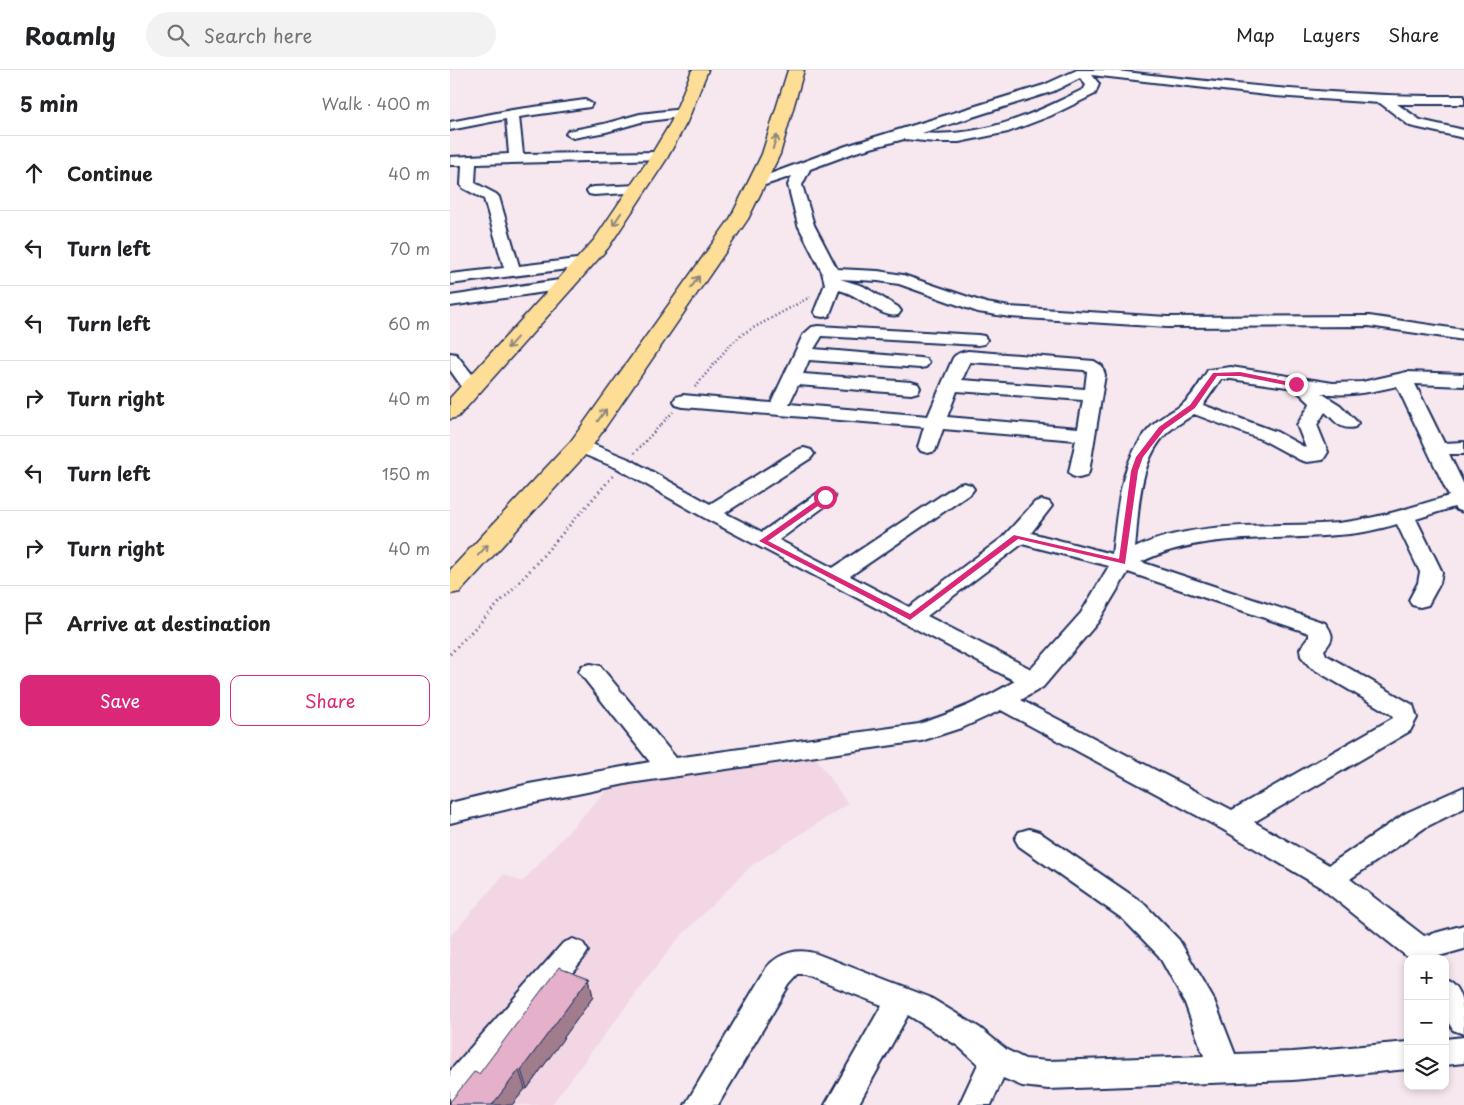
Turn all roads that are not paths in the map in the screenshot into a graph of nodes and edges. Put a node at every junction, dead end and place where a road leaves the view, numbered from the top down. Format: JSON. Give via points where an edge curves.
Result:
{"nodes":[{"id":1,"x":700,"y":70,"type":"edge"},
{"id":2,"x":796,"y":70,"type":"edge"},
{"id":3,"x":1085,"y":71,"type":"edge"},
{"id":4,"x":1464,"y":100,"type":"edge"},
{"id":5,"x":1385,"y":101,"type":"junction"},
{"id":6,"x":585,"y":104,"type":"dead end"},
{"id":7,"x":517,"y":109,"type":"junction"},
{"id":8,"x":683,"y":113,"type":"junction"},
{"id":9,"x":450,"y":126,"type":"edge"},
{"id":10,"x":572,"y":134,"type":"dead end"},
{"id":11,"x":1464,"y":134,"type":"edge"},
{"id":12,"x":901,"y":135,"type":"junction"},
{"id":13,"x":659,"y":156,"type":"junction"},
{"id":14,"x":516,"y":158,"type":"junction"},
{"id":15,"x":469,"y":160,"type":"junction"},
{"id":16,"x":450,"y":161,"type":"edge"},
{"id":17,"x":803,"y":168,"type":"junction"},
{"id":18,"x":756,"y":184,"type":"junction"},
{"id":19,"x":638,"y":189,"type":"junction"},
{"id":20,"x":594,"y":191,"type":"dead end"},
{"id":21,"x":585,"y":263,"type":"junction"},
{"id":22,"x":513,"y":272,"type":"junction"},
{"id":23,"x":450,"y":279,"type":"edge"},
{"id":24,"x":832,"y":279,"type":"junction"},
{"id":25,"x":566,"y":284,"type":"junction"},
{"id":26,"x":450,"y":302,"type":"edge"},
{"id":27,"x":823,"y":312,"type":"dead end"},
{"id":28,"x":892,"y":312,"type":"dead end"},
{"id":29,"x":1464,"y":335,"type":"edge"},
{"id":30,"x":929,"y":336,"type":"junction"},
{"id":31,"x":978,"y":340,"type":"dead end"},
{"id":32,"x":803,"y":354,"type":"junction"},
{"id":33,"x":450,"y":358,"type":"edge"},
{"id":34,"x":920,"y":363,"type":"junction"},
{"id":35,"x":791,"y":379,"type":"junction"},
{"id":36,"x":1403,"y":379,"type":"junction"},
{"id":37,"x":1464,"y":380,"type":"edge"},
{"id":38,"x":950,"y":385,"type":"junction"},
{"id":39,"x":1301,"y":385,"type":"junction"},
{"id":40,"x":472,"y":388,"type":"junction"},
{"id":41,"x":911,"y":388,"type":"junction"},
{"id":42,"x":1093,"y":395,"type":"junction"},
{"id":43,"x":683,"y":401,"type":"dead end"},
{"id":44,"x":1319,"y":401,"type":"junction"},
{"id":45,"x":1192,"y":406,"type":"junction"},
{"id":46,"x":777,"y":409,"type":"junction"},
{"id":47,"x":450,"y":412,"type":"edge"},
{"id":48,"x":900,"y":420,"type":"junction"},
{"id":49,"x":935,"y":422,"type":"junction"},
{"id":50,"x":1348,"y":424,"type":"dead end"},
{"id":51,"x":1087,"y":435,"type":"junction"},
{"id":52,"x":580,"y":446,"type":"junction"},
{"id":53,"x":928,"y":447,"type":"dead end"},
{"id":54,"x":1464,"y":448,"type":"edge"},
{"id":55,"x":1436,"y":449,"type":"junction"},
{"id":56,"x":804,"y":454,"type":"dead end"},
{"id":57,"x":1079,"y":472,"type":"dead end"},
{"id":58,"x":964,"y":489,"type":"dead end"},
{"id":59,"x":825,"y":497,"type":"dead end"},
{"id":60,"x":1461,"y":498,"type":"edge"},
{"id":61,"x":1042,"y":506,"type":"dead end"},
{"id":62,"x":710,"y":513,"type":"junction"},
{"id":63,"x":1404,"y":516,"type":"junction"},
{"id":64,"x":1017,"y":536,"type":"junction"},
{"id":65,"x":763,"y":541,"type":"junction"},
{"id":66,"x":1122,"y":563,"type":"junction"},
{"id":67,"x":834,"y":578,"type":"junction"},
{"id":68,"x":450,"y":586,"type":"edge"},
{"id":69,"x":1420,"y":600,"type":"dead end"},
{"id":70,"x":910,"y":617,"type":"junction"},
{"id":71,"x":591,"y":672,"type":"dead end"},
{"id":72,"x":1034,"y":682,"type":"junction"},
{"id":73,"x":1002,"y":700,"type":"junction"},
{"id":74,"x":670,"y":769,"type":"junction"},
{"id":75,"x":1464,"y":797,"type":"edge"},
{"id":76,"x":450,"y":812,"type":"edge"},
{"id":77,"x":1232,"y":822,"type":"junction"},
{"id":78,"x":1029,"y":839,"type":"dead end"},
{"id":79,"x":1330,"y":878,"type":"junction"},
{"id":80,"x":1464,"y":937,"type":"edge"},
{"id":81,"x":573,"y":951,"type":"dead end"},
{"id":82,"x":1423,"y":954,"type":"edge"},
{"id":83,"x":1449,"y":997,"type":"edge"},
{"id":84,"x":901,"y":1000,"type":"junction"},
{"id":85,"x":1464,"y":1021,"type":"edge"},
{"id":86,"x":1464,"y":1050,"type":"edge"},
{"id":87,"x":1449,"y":1052,"type":"edge"},
{"id":88,"x":1404,"y":1055,"type":"edge"},
{"id":89,"x":996,"y":1060,"type":"junction"},
{"id":90,"x":1224,"y":1068,"type":"junction"},
{"id":91,"x":450,"y":1094,"type":"edge"},
{"id":92,"x":701,"y":1105,"type":"edge"},
{"id":93,"x":842,"y":1105,"type":"edge"},
{"id":94,"x":975,"y":1105,"type":"edge"}],
"edges":[{"from":1,"to":8,"type":"highway"},
{"from":18,"to":2,"type":"highway","one_way":true,"via":[[771,154]]},
{"from":3,"to":5,"type":"street","via":[[1326,98]]},
{"from":3,"to":12,"type":"street","via":[[1049,88]]},
{"from":3,"to":12,"type":"street","via":[[1092,84],[1090,91],[1032,120],[968,137],[937,140]]},
{"from":4,"to":5,"type":"street"},
{"from":5,"to":11,"type":"street","via":[[1415,123]]},
{"from":6,"to":7,"type":"street"},
{"from":7,"to":9,"type":"street"},
{"from":7,"to":14,"type":"street"},
{"from":8,"to":10,"type":"street","via":[[640,118]]},
{"from":8,"to":13,"type":"highway"},
{"from":12,"to":17,"type":"street","via":[[851,149]]},
{"from":13,"to":14,"type":"street"},
{"from":13,"to":19,"type":"highway"},
{"from":14,"to":15,"type":"street"},
{"from":15,"to":16,"type":"street"},
{"from":15,"to":22,"type":"street","via":[[468,185],[491,196]]},
{"from":17,"to":18,"type":"street"},
{"from":17,"to":24,"type":"street","via":[[795,185],[806,224]]},
{"from":52,"to":18,"type":"highway","one_way":true,"via":[[739,219]]},
{"from":19,"to":20,"type":"street"},
{"from":19,"to":21,"type":"highway","one_way":true},
{"from":21,"to":22,"type":"street"},
{"from":21,"to":25,"type":"highway"},
{"from":22,"to":23,"type":"street"},
{"from":24,"to":27,"type":"street"},
{"from":24,"to":28,"type":"street","via":[[861,291]]},
{"from":24,"to":29,"type":"street","via":[[878,276],[904,280],[984,308],[1010,312],[1167,322],[1369,320]]},
{"from":25,"to":26,"type":"street"},
{"from":25,"to":40,"type":"highway","one_way":true},
{"from":30,"to":31,"type":"street"},
{"from":30,"to":32,"type":"street","via":[[818,331],[812,335]]},
{"from":30,"to":34,"type":"street"},
{"from":32,"to":34,"type":"street"},
{"from":32,"to":35,"type":"street"},
{"from":33,"to":40,"type":"street"},
{"from":34,"to":41,"type":"street"},
{"from":35,"to":41,"type":"street"},
{"from":35,"to":46,"type":"street"},
{"from":36,"to":37,"type":"street"},
{"from":36,"to":39,"type":"street","via":[[1362,388]]},
{"from":36,"to":55,"type":"street"},
{"from":38,"to":42,"type":"street"},
{"from":38,"to":42,"type":"street","via":[[960,360],[968,356],[1088,365],[1096,370]]},
{"from":38,"to":49,"type":"street"},
{"from":39,"to":44,"type":"street"},
{"from":39,"to":45,"type":"street","via":[[1240,374],[1215,374]]},
{"from":40,"to":47,"type":"highway"},
{"from":41,"to":48,"type":"street"},
{"from":42,"to":51,"type":"street"},
{"from":43,"to":46,"type":"street"},
{"from":44,"to":45,"type":"street","via":[[1307,425],[1318,452],[1312,457],[1270,436]]},
{"from":44,"to":50,"type":"street"},
{"from":45,"to":66,"type":"street","via":[[1162,428],[1140,457],[1130,496]]},
{"from":46,"to":48,"type":"street"},
{"from":48,"to":49,"type":"street"},
{"from":49,"to":51,"type":"street"},
{"from":49,"to":53,"type":"street"},
{"from":51,"to":57,"type":"street"},
{"from":52,"to":62,"type":"street","via":[[624,464]]},
{"from":68,"to":52,"type":"highway","one_way":true},
{"from":54,"to":55,"type":"street"},
{"from":55,"to":60,"type":"street"},
{"from":56,"to":62,"type":"street"},
{"from":58,"to":67,"type":"street"},
{"from":59,"to":65,"type":"street"},
{"from":60,"to":63,"type":"street"},
{"from":61,"to":64,"type":"street"},
{"from":62,"to":65,"type":"street"},
{"from":63,"to":66,"type":"street","via":[[1339,529],[1208,536],[1172,543]]},
{"from":63,"to":69,"type":"street","via":[[1430,572],[1429,583]]},
{"from":64,"to":66,"type":"street"},
{"from":64,"to":70,"type":"street"},
{"from":65,"to":67,"type":"street"},
{"from":66,"to":72,"type":"street","via":[[1090,617]]},
{"from":66,"to":77,"type":"street","via":[[1317,628],[1321,639],[1312,649],[1318,661],[1404,711],[1401,725]]},
{"from":67,"to":70,"type":"street"},
{"from":70,"to":72,"type":"street"},
{"from":71,"to":74,"type":"street"},
{"from":72,"to":73,"type":"street"},
{"from":73,"to":74,"type":"street","via":[[921,732]]},
{"from":73,"to":77,"type":"street"},
{"from":74,"to":76,"type":"street","via":[[630,774]]},
{"from":75,"to":79,"type":"street","via":[[1416,820]]},
{"from":77,"to":79,"type":"street"},
{"from":78,"to":90,"type":"street","via":[[1133,911],[1168,948],[1199,1000]]},
{"from":79,"to":82,"type":"street"},
{"from":80,"to":82,"type":"street"},
{"from":81,"to":91,"type":"street"},
{"from":83,"to":85,"type":"street"},
{"from":84,"to":89,"type":"street","via":[[918,1006],[969,1037]]},
{"from":84,"to":92,"type":"street","via":[[807,964],[793,962],[778,976]]},
{"from":84,"to":93,"type":"street"},
{"from":86,"to":87,"type":"street"},
{"from":88,"to":90,"type":"street","via":[[1293,1066]]},
{"from":89,"to":90,"type":"street","via":[[1022,1072],[1048,1075]]},
{"from":89,"to":94,"type":"street"}]}
